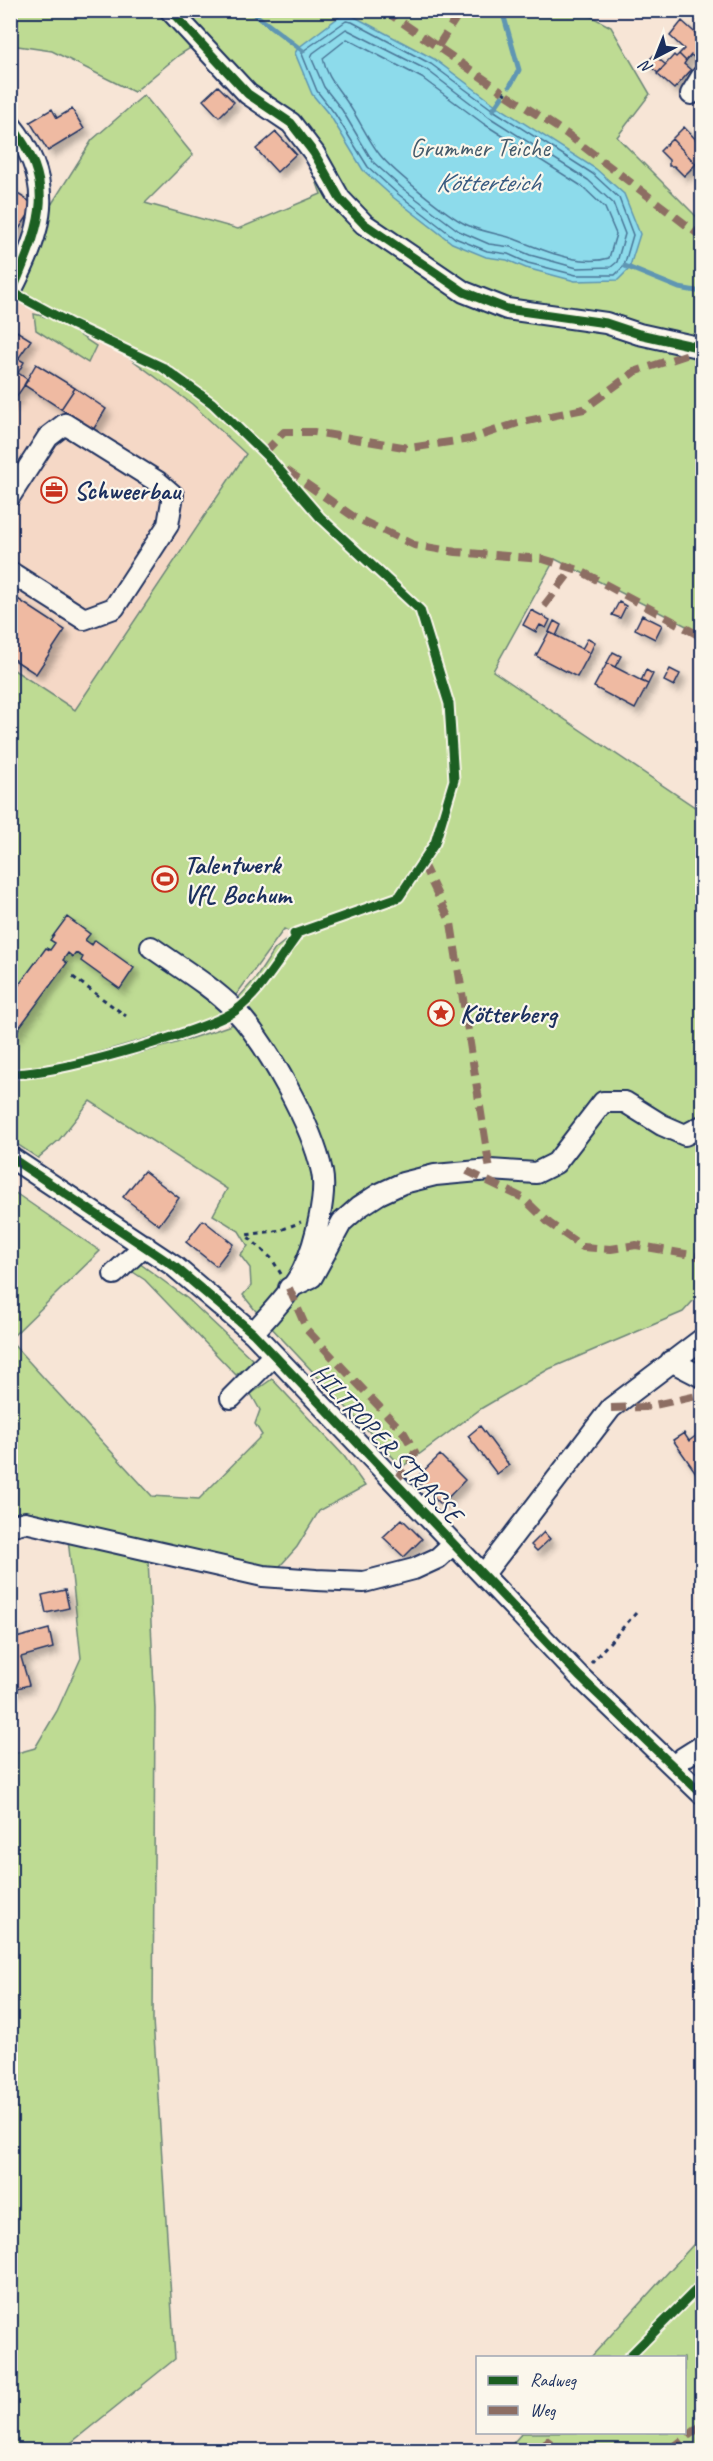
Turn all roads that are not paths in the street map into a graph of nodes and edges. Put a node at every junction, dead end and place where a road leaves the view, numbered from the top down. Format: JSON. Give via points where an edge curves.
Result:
{"nodes":[{"id":1,"x":170,"y":10,"type":"edge"},
{"id":2,"x":702,"y":76,"type":"edge"},
{"id":3,"x":692,"y":94,"type":"dead end"},
{"id":4,"x":10,"y":124,"type":"edge"},
{"id":5,"x":10,"y":293,"type":"edge"},
{"id":6,"x":702,"y":348,"type":"edge"},
{"id":7,"x":10,"y":496,"type":"edge"},
{"id":8,"x":10,"y":572,"type":"edge"},
{"id":9,"x":151,"y":947,"type":"dead end"},
{"id":10,"x":702,"y":1126,"type":"edge"},
{"id":11,"x":10,"y":1157,"type":"edge"},
{"id":12,"x":145,"y":1245,"type":"junction"},
{"id":13,"x":114,"y":1274,"type":"dead end"},
{"id":14,"x":289,"y":1288,"type":"junction"},
{"id":15,"x":253,"y":1333,"type":"junction"},
{"id":16,"x":702,"y":1339,"type":"edge"},
{"id":17,"x":274,"y":1355,"type":"junction"},
{"id":18,"x":671,"y":1361,"type":"junction"},
{"id":19,"x":702,"y":1377,"type":"edge"},
{"id":20,"x":231,"y":1398,"type":"dead end"},
{"id":21,"x":10,"y":1526,"type":"edge"},
{"id":22,"x":453,"y":1544,"type":"junction"},
{"id":23,"x":484,"y":1574,"type":"junction"},
{"id":24,"x":702,"y":1746,"type":"edge"},
{"id":25,"x":674,"y":1767,"type":"junction"},
{"id":26,"x":702,"y":1794,"type":"edge"}],
"edges":[{"from":1,"to":6,"type":"street","via":[[248,94],[291,123],[314,153],[340,200],[364,224],[465,292],[507,309],[606,324]]},
{"from":2,"to":3,"type":"street"},
{"from":4,"to":5,"type":"street","via":[[30,152],[39,177],[41,213]]},
{"from":7,"to":8,"type":"street","via":[[48,437],[65,424],[173,495],[168,525],[114,608],[84,620]]},
{"from":9,"to":14,"type":"street","via":[[236,1011],[267,1054],[305,1120],[323,1174],[320,1215],[305,1268]]},
{"from":10,"to":14,"type":"street","via":[[685,1135],[625,1102],[603,1102],[556,1163],[536,1173],[490,1170],[445,1174],[403,1183],[379,1194],[342,1222],[312,1277]]},
{"from":11,"to":12,"type":"street","name":"HILTROPER STRASSE"},
{"from":12,"to":13,"type":"street"},
{"from":12,"to":15,"type":"street","name":"HILTROPER STRASSE"},
{"from":14,"to":15,"type":"street"},
{"from":15,"to":17,"type":"street","name":"HILTROPER STRASSE"},
{"from":16,"to":18,"type":"street"},
{"from":17,"to":20,"type":"street"},
{"from":17,"to":22,"type":"street","name":"HILTROPER STRASSE"},
{"from":18,"to":19,"type":"street"},
{"from":18,"to":23,"type":"street","via":[[611,1408]]},
{"from":21,"to":22,"type":"street","name":"HILTROPER STRASSE","via":[[26,1522],[263,1576],[364,1582],[414,1569],[438,1558]]},
{"from":22,"to":23,"type":"street","name":"HILTROPER STRASSE"},
{"from":23,"to":25,"type":"street","name":"HILTROPER STRASSE","via":[[579,1676]]},
{"from":24,"to":25,"type":"street"},
{"from":25,"to":26,"type":"street","name":"HILTROPER STRASSE"}]}
